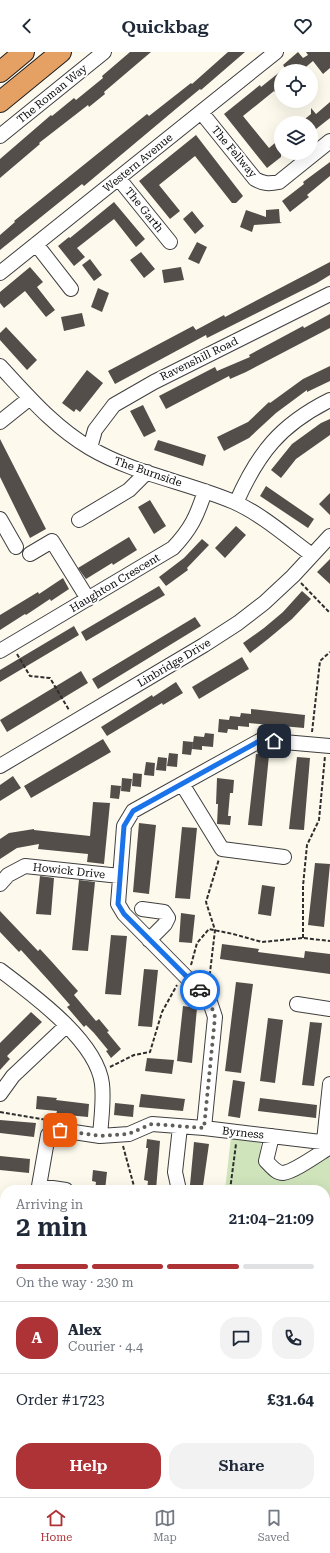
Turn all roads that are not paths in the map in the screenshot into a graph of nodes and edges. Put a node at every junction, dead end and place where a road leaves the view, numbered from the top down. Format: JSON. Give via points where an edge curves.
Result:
{"nodes":[{"id":1,"x":12,"y":52,"type":"edge"},
{"id":2,"x":24,"y":52,"type":"edge"},
{"id":3,"x":61,"y":52,"type":"edge"},
{"id":4,"x":104,"y":52,"type":"edge"},
{"id":5,"x":276,"y":52,"type":"edge"},
{"id":6,"x":0,"y":63,"type":"edge"},
{"id":7,"x":0,"y":72,"type":"edge"},
{"id":8,"x":0,"y":102,"type":"edge"},
{"id":9,"x":201,"y":112,"type":"junction"},
{"id":10,"x":0,"y":136,"type":"edge"},
{"id":11,"x":330,"y":141,"type":"edge"},
{"id":12,"x":118,"y":178,"type":"junction"},
{"id":13,"x":170,"y":242,"type":"dead end"},
{"id":14,"x":36,"y":244,"type":"junction"},
{"id":15,"x":0,"y":273,"type":"edge"},
{"id":16,"x":71,"y":289,"type":"dead end"},
{"id":17,"x":330,"y":294,"type":"edge"},
{"id":18,"x":0,"y":366,"type":"edge"},
{"id":19,"x":30,"y":398,"type":"junction"},
{"id":20,"x":330,"y":400,"type":"edge"},
{"id":21,"x":0,"y":422,"type":"edge"},
{"id":22,"x":90,"y":448,"type":"junction"},
{"id":23,"x":146,"y":472,"type":"junction"},
{"id":24,"x":205,"y":491,"type":"junction"},
{"id":25,"x":236,"y":503,"type":"junction"},
{"id":26,"x":0,"y":519,"type":"edge"},
{"id":27,"x":79,"y":520,"type":"dead end"},
{"id":28,"x":330,"y":536,"type":"edge"},
{"id":29,"x":16,"y":547,"type":"dead end"},
{"id":30,"x":30,"y":554,"type":"dead end"},
{"id":31,"x":312,"y":555,"type":"junction"},
{"id":32,"x":88,"y":599,"type":"junction"},
{"id":33,"x":6,"y":648,"type":"edge"},
{"id":34,"x":328,"y":746,"type":"edge"},
{"id":35,"x":0,"y":766,"type":"edge"},
{"id":36,"x":182,"y":784,"type":"junction"},
{"id":37,"x":284,"y":857,"type":"dead end"},
{"id":38,"x":120,"y":876,"type":"junction"},
{"id":39,"x":0,"y":884,"type":"edge"},
{"id":40,"x":142,"y":909,"type":"dead end"},
{"id":41,"x":149,"y":940,"type":"junction"},
{"id":42,"x":0,"y":970,"type":"edge"},
{"id":43,"x":297,"y":1004,"type":"dead end"},
{"id":44,"x":330,"y":1009,"type":"edge"},
{"id":45,"x":66,"y":1026,"type":"junction"},
{"id":46,"x":330,"y":1084,"type":"edge"},
{"id":47,"x":0,"y":1094,"type":"edge"},
{"id":48,"x":180,"y":1127,"type":"junction"},
{"id":49,"x":204,"y":1128,"type":"junction"},
{"id":50,"x":100,"y":1136,"type":"junction"},
{"id":51,"x":272,"y":1136,"type":"junction"},
{"id":52,"x":328,"y":1144,"type":"edge"},
{"id":53,"x":39,"y":1185,"type":"edge"},
{"id":54,"x":178,"y":1185,"type":"edge"}],
"edges":[{"from":1,"to":6,"type":"highway"},
{"from":2,"to":7,"type":"highway"},
{"from":3,"to":8,"type":"highway"},
{"from":4,"to":10,"type":"street","name":"The Roman Way"},
{"from":5,"to":9,"type":"street","name":"Western Avenue"},
{"from":9,"to":11,"type":"street","name":"The Fellway","via":[[255,179],[262,184],[278,182]]},
{"from":9,"to":12,"type":"street","name":"Western Avenue"},
{"from":12,"to":13,"type":"street","name":"The Garth"},
{"from":12,"to":14,"type":"street","name":"Western Avenue"},
{"from":14,"to":15,"type":"street","name":"Western Avenue"},
{"from":14,"to":16,"type":"street"},
{"from":17,"to":22,"type":"street","name":"Ravenshill Road","via":[[154,382],[114,405],[95,430]]},
{"from":18,"to":19,"type":"street","name":"The Burnside"},
{"from":19,"to":21,"type":"street"},
{"from":19,"to":22,"type":"street","name":"The Burnside","via":[[52,421]]},
{"from":20,"to":25,"type":"street","via":[[287,428],[268,447],[257,461]]},
{"from":22,"to":23,"type":"street","name":"The Burnside"},
{"from":23,"to":24,"type":"street","name":"The Burnside"},
{"from":23,"to":27,"type":"street","via":[[129,490]]},
{"from":24,"to":25,"type":"street","name":"The Burnside"},
{"from":24,"to":32,"type":"street","name":"Haughton Crescent","via":[[195,519],[187,533],[173,548]]},
{"from":25,"to":31,"type":"street","name":"The Burnside","via":[[275,527]]},
{"from":26,"to":29,"type":"street"},
{"from":28,"to":31,"type":"street","name":"Linbridge Drive"},
{"from":30,"to":32,"type":"street","via":[[52,541]]},
{"from":31,"to":35,"type":"street","name":"Linbridge Drive","via":[[264,603],[238,623]]},
{"from":32,"to":33,"type":"street","name":"Haughton Crescent"},
{"from":34,"to":36,"type":"street","via":[[261,740]]},
{"from":36,"to":37,"type":"street","via":[[222,849]]},
{"from":36,"to":38,"type":"street","via":[[133,811],[124,826]]},
{"from":38,"to":39,"type":"street","name":"Howick Drive","via":[[25,866],[8,875]]},
{"from":38,"to":41,"type":"street","via":[[118,904]]},
{"from":40,"to":41,"type":"street","via":[[164,912],[168,918]]},
{"from":41,"to":49,"type":"street","via":[[208,996],[215,1017]]},
{"from":42,"to":45,"type":"street","via":[[53,1011]]},
{"from":43,"to":44,"type":"street"},
{"from":45,"to":47,"type":"street","via":[[13,1076]]},
{"from":45,"to":50,"type":"street","via":[[96,1064],[102,1084]]},
{"from":46,"to":52,"type":"street"},
{"from":48,"to":49,"type":"street","name":"Byrness"},
{"from":48,"to":50,"type":"street","name":"Byrness","via":[[152,1124],[128,1134]]},
{"from":48,"to":54,"type":"street","via":[[175,1172]]},
{"from":49,"to":51,"type":"street","name":"Byrness"},
{"from":50,"to":53,"type":"street","name":"Byrness","via":[[54,1128],[48,1135]]},
{"from":51,"to":52,"type":"street","name":"Byrness"},
{"from":51,"to":52,"type":"street","via":[[266,1161],[273,1169],[283,1173],[293,1170]]}]}
